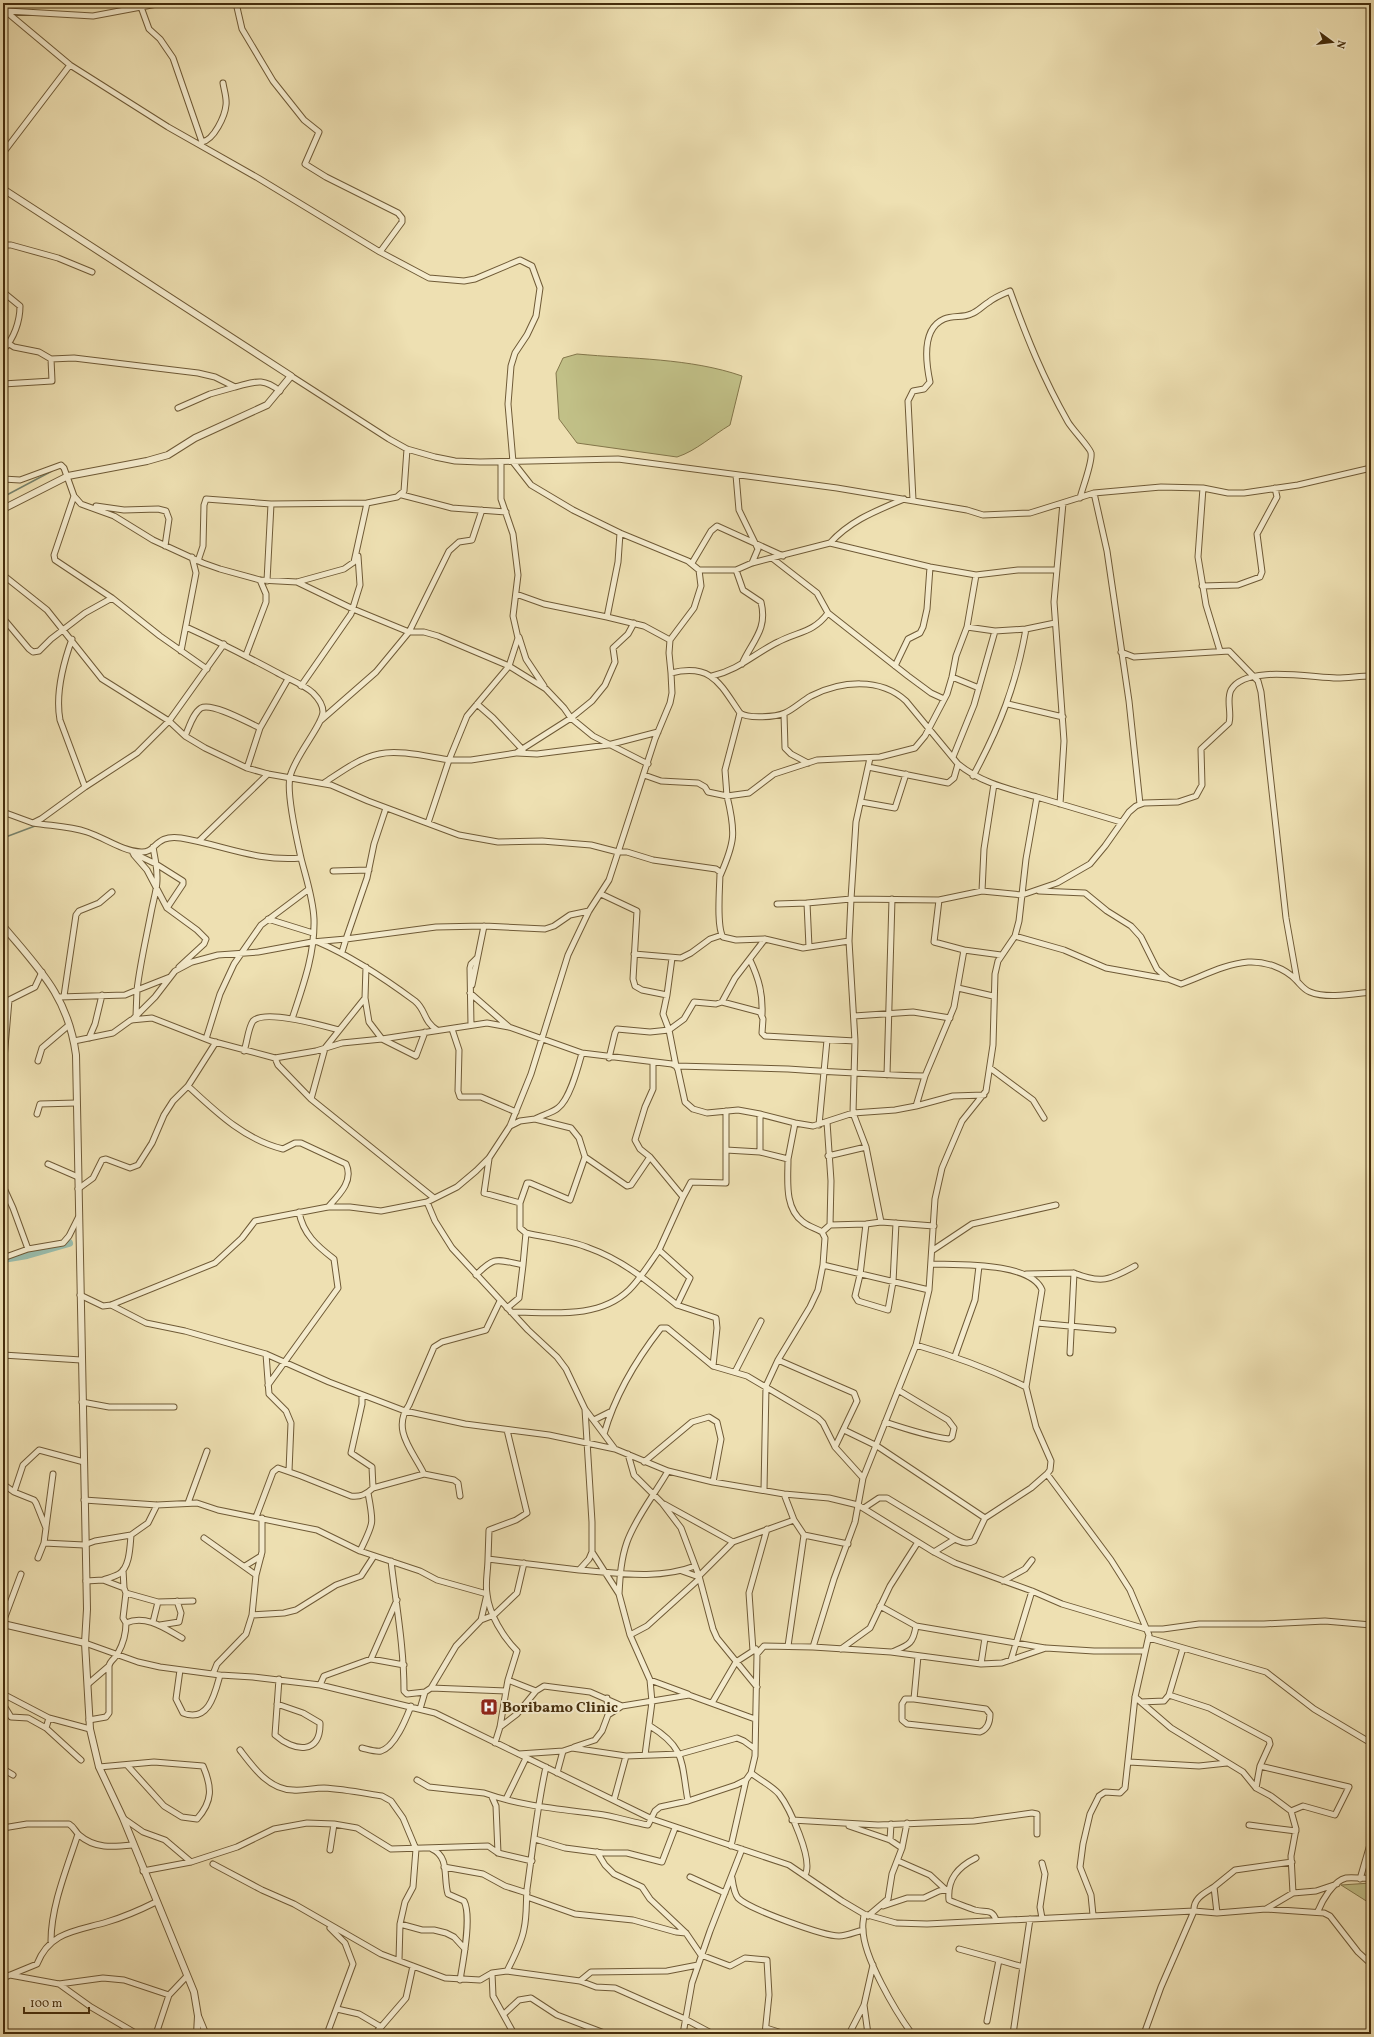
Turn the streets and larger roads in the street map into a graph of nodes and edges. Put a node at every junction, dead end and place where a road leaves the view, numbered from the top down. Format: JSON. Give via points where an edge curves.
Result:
{"nodes":[{"id":1,"x":162,"y":3,"type":"edge"},
{"id":2,"x":236,"y":3,"type":"edge"},
{"id":3,"x":141,"y":7,"type":"junction"},
{"id":4,"x":5,"y":10,"type":"edge"},
{"id":5,"x":70,"y":65,"type":"junction"},
{"id":6,"x":222,"y":83,"type":"dead end"},
{"id":7,"x":202,"y":144,"type":"junction"},
{"id":8,"x":3,"y":153,"type":"edge"},
{"id":9,"x":3,"y":189,"type":"edge"},
{"id":10,"x":3,"y":244,"type":"edge"},
{"id":11,"x":380,"y":252,"type":"junction"},
{"id":12,"x":92,"y":272,"type":"dead end"},
{"id":13,"x":3,"y":292,"type":"edge"},
{"id":14,"x":3,"y":340,"type":"edge"},
{"id":15,"x":9,"y":344,"type":"junction"},
{"id":16,"x":3,"y":350,"type":"edge"},
{"id":17,"x":51,"y":359,"type":"junction"},
{"id":18,"x":291,"y":376,"type":"junction"},
{"id":19,"x":3,"y":384,"type":"edge"},
{"id":20,"x":235,"y":387,"type":"junction"},
{"id":21,"x":280,"y":391,"type":"junction"},
{"id":22,"x":178,"y":408,"type":"dead end"},
{"id":23,"x":407,"y":449,"type":"junction"},
{"id":24,"x":501,"y":462,"type":"junction"},
{"id":25,"x":512,"y":462,"type":"junction"},
{"id":26,"x":1371,"y":468,"type":"edge"},
{"id":27,"x":736,"y":475,"type":"junction"},
{"id":28,"x":68,"y":476,"type":"junction"},
{"id":29,"x":3,"y":479,"type":"edge"},
{"id":30,"x":1203,"y":488,"type":"junction"},
{"id":31,"x":1276,"y":488,"type":"junction"},
{"id":32,"x":1094,"y":494,"type":"junction"},
{"id":33,"x":402,"y":495,"type":"junction"},
{"id":34,"x":74,"y":496,"type":"junction"},
{"id":35,"x":1080,"y":498,"type":"junction"},
{"id":36,"x":904,"y":499,"type":"junction"},
{"id":37,"x":913,"y":500,"type":"junction"},
{"id":38,"x":367,"y":503,"type":"junction"},
{"id":39,"x":1063,"y":503,"type":"junction"},
{"id":40,"x":81,"y":504,"type":"junction"},
{"id":41,"x":271,"y":504,"type":"junction"},
{"id":42,"x":3,"y":509,"type":"edge"},
{"id":43,"x":482,"y":510,"type":"junction"},
{"id":44,"x":506,"y":512,"type":"junction"},
{"id":45,"x":620,"y":533,"type":"junction"},
{"id":46,"x":755,"y":543,"type":"junction"},
{"id":47,"x":830,"y":543,"type":"junction"},
{"id":48,"x":165,"y":546,"type":"junction"},
{"id":49,"x":357,"y":552,"type":"junction"},
{"id":50,"x":783,"y":556,"type":"junction"},
{"id":51,"x":192,"y":557,"type":"junction"},
{"id":52,"x":772,"y":558,"type":"junction"},
{"id":53,"x":198,"y":561,"type":"junction"},
{"id":54,"x":692,"y":563,"type":"junction"},
{"id":55,"x":752,"y":563,"type":"junction"},
{"id":56,"x":930,"y":568,"type":"junction"},
{"id":57,"x":699,"y":570,"type":"junction"},
{"id":58,"x":736,"y":570,"type":"junction"},
{"id":59,"x":1056,"y":570,"type":"junction"},
{"id":60,"x":3,"y":575,"type":"edge"},
{"id":61,"x":976,"y":575,"type":"junction"},
{"id":62,"x":260,"y":580,"type":"junction"},
{"id":63,"x":267,"y":581,"type":"junction"},
{"id":64,"x":298,"y":582,"type":"junction"},
{"id":65,"x":1202,"y":586,"type":"junction"},
{"id":66,"x":516,"y":594,"type":"junction"},
{"id":67,"x":112,"y":598,"type":"junction"},
{"id":68,"x":353,"y":609,"type":"junction"},
{"id":69,"x":828,"y":613,"type":"junction"},
{"id":70,"x":607,"y":617,"type":"junction"},
{"id":71,"x":3,"y":618,"type":"edge"},
{"id":72,"x":634,"y":623,"type":"junction"},
{"id":73,"x":1055,"y":623,"type":"junction"},
{"id":74,"x":186,"y":627,"type":"junction"},
{"id":75,"x":967,"y":627,"type":"junction"},
{"id":76,"x":1026,"y":629,"type":"junction"},
{"id":77,"x":64,"y":630,"type":"junction"},
{"id":78,"x":995,"y":631,"type":"junction"},
{"id":79,"x":409,"y":632,"type":"junction"},
{"id":80,"x":518,"y":633,"type":"junction"},
{"id":81,"x":72,"y":639,"type":"junction"},
{"id":82,"x":670,"y":640,"type":"junction"},
{"id":83,"x":224,"y":644,"type":"junction"},
{"id":84,"x":181,"y":651,"type":"junction"},
{"id":85,"x":1220,"y":651,"type":"junction"},
{"id":86,"x":1121,"y":652,"type":"junction"},
{"id":87,"x":246,"y":655,"type":"junction"},
{"id":88,"x":508,"y":666,"type":"junction"},
{"id":89,"x":741,"y":666,"type":"junction"},
{"id":90,"x":895,"y":666,"type":"junction"},
{"id":91,"x":207,"y":669,"type":"junction"},
{"id":92,"x":671,"y":673,"type":"junction"},
{"id":93,"x":712,"y":676,"type":"junction"},
{"id":94,"x":1371,"y":676,"type":"edge"},
{"id":95,"x":952,"y":677,"type":"junction"},
{"id":96,"x":1254,"y":677,"type":"junction"},
{"id":97,"x":288,"y":679,"type":"junction"},
{"id":98,"x":301,"y":686,"type":"junction"},
{"id":99,"x":980,"y":688,"type":"junction"},
{"id":100,"x":546,"y":689,"type":"junction"},
{"id":101,"x":944,"y":699,"type":"junction"},
{"id":102,"x":477,"y":704,"type":"junction"},
{"id":103,"x":1008,"y":704,"type":"junction"},
{"id":104,"x":740,"y":713,"type":"junction"},
{"id":105,"x":784,"y":714,"type":"junction"},
{"id":106,"x":1063,"y":717,"type":"junction"},
{"id":107,"x":571,"y":718,"type":"junction"},
{"id":108,"x":168,"y":721,"type":"junction"},
{"id":109,"x":320,"y":722,"type":"junction"},
{"id":110,"x":260,"y":728,"type":"junction"},
{"id":111,"x":929,"y":729,"type":"junction"},
{"id":112,"x":658,"y":732,"type":"junction"},
{"id":113,"x":186,"y":736,"type":"junction"},
{"id":114,"x":608,"y":744,"type":"junction"},
{"id":115,"x":522,"y":750,"type":"junction"},
{"id":116,"x":516,"y":753,"type":"junction"},
{"id":117,"x":953,"y":757,"type":"junction"},
{"id":118,"x":870,"y":758,"type":"junction"},
{"id":119,"x":449,"y":760,"type":"junction"},
{"id":120,"x":808,"y":763,"type":"junction"},
{"id":121,"x":648,"y":764,"type":"junction"},
{"id":122,"x":958,"y":764,"type":"junction"},
{"id":123,"x":868,"y":766,"type":"junction"},
{"id":124,"x":247,"y":768,"type":"junction"},
{"id":125,"x":268,"y":774,"type":"junction"},
{"id":126,"x":906,"y":774,"type":"junction"},
{"id":127,"x":644,"y":775,"type":"junction"},
{"id":128,"x":973,"y":776,"type":"junction"},
{"id":129,"x":290,"y":777,"type":"junction"},
{"id":130,"x":324,"y":783,"type":"junction"},
{"id":131,"x":994,"y":784,"type":"junction"},
{"id":132,"x":85,"y":787,"type":"junction"},
{"id":133,"x":727,"y":796,"type":"junction"},
{"id":134,"x":1037,"y":797,"type":"junction"},
{"id":135,"x":860,"y":802,"type":"junction"},
{"id":136,"x":1060,"y":804,"type":"junction"},
{"id":137,"x":1140,"y":804,"type":"junction"},
{"id":138,"x":386,"y":808,"type":"junction"},
{"id":139,"x":3,"y":812,"type":"edge"},
{"id":140,"x":1121,"y":822,"type":"junction"},
{"id":141,"x":33,"y":823,"type":"junction"},
{"id":142,"x":428,"y":823,"type":"junction"},
{"id":143,"x":199,"y":841,"type":"junction"},
{"id":144,"x":153,"y":847,"type":"junction"},
{"id":145,"x":131,"y":851,"type":"junction"},
{"id":146,"x":618,"y":852,"type":"junction"},
{"id":147,"x":301,"y":858,"type":"junction"},
{"id":148,"x":156,"y":864,"type":"junction"},
{"id":149,"x":369,"y":870,"type":"junction"},
{"id":150,"x":333,"y":871,"type":"dead end"},
{"id":151,"x":720,"y":877,"type":"junction"},
{"id":152,"x":309,"y":889,"type":"junction"},
{"id":153,"x":982,"y":891,"type":"junction"},
{"id":154,"x":1038,"y":891,"type":"junction"},
{"id":155,"x":112,"y":892,"type":"dead end"},
{"id":156,"x":157,"y":892,"type":"junction"},
{"id":157,"x":601,"y":894,"type":"junction"},
{"id":158,"x":1022,"y":894,"type":"junction"},
{"id":159,"x":892,"y":899,"type":"junction"},
{"id":160,"x":851,"y":900,"type":"junction"},
{"id":161,"x":939,"y":900,"type":"junction"},
{"id":162,"x":807,"y":903,"type":"junction"},
{"id":163,"x":777,"y":904,"type":"dead end"},
{"id":164,"x":167,"y":908,"type":"junction"},
{"id":165,"x":589,"y":912,"type":"junction"},
{"id":166,"x":268,"y":919,"type":"junction"},
{"id":167,"x":3,"y":926,"type":"edge"},
{"id":168,"x":484,"y":926,"type":"junction"},
{"id":169,"x":313,"y":933,"type":"junction"},
{"id":170,"x":722,"y":935,"type":"junction"},
{"id":171,"x":1015,"y":936,"type":"junction"},
{"id":172,"x":346,"y":939,"type":"junction"},
{"id":173,"x":765,"y":939,"type":"junction"},
{"id":174,"x":315,"y":941,"type":"junction"},
{"id":175,"x":848,"y":942,"type":"junction"},
{"id":176,"x":809,"y":947,"type":"junction"},
{"id":177,"x":964,"y":950,"type":"junction"},
{"id":178,"x":342,"y":952,"type":"junction"},
{"id":179,"x":241,"y":953,"type":"junction"},
{"id":180,"x":634,"y":954,"type":"junction"},
{"id":181,"x":1001,"y":956,"type":"junction"},
{"id":182,"x":672,"y":958,"type":"junction"},
{"id":183,"x":750,"y":960,"type":"junction"},
{"id":184,"x":366,"y":967,"type":"junction"},
{"id":185,"x":177,"y":968,"type":"junction"},
{"id":186,"x":42,"y":972,"type":"junction"},
{"id":187,"x":170,"y":977,"type":"junction"},
{"id":188,"x":1168,"y":979,"type":"junction"},
{"id":189,"x":1296,"y":980,"type":"junction"},
{"id":190,"x":958,"y":988,"type":"junction"},
{"id":191,"x":137,"y":990,"type":"junction"},
{"id":192,"x":470,"y":992,"type":"junction"},
{"id":193,"x":1371,"y":992,"type":"edge"},
{"id":194,"x":102,"y":995,"type":"junction"},
{"id":195,"x":667,"y":995,"type":"junction"},
{"id":196,"x":61,"y":996,"type":"junction"},
{"id":197,"x":993,"y":996,"type":"junction"},
{"id":198,"x":365,"y":998,"type":"junction"},
{"id":199,"x":6,"y":1000,"type":"edge"},
{"id":200,"x":722,"y":1002,"type":"junction"},
{"id":201,"x":889,"y":1013,"type":"junction"},
{"id":202,"x":762,"y":1015,"type":"junction"},
{"id":203,"x":136,"y":1016,"type":"junction"},
{"id":204,"x":854,"y":1016,"type":"junction"},
{"id":205,"x":950,"y":1018,"type":"junction"},
{"id":206,"x":292,"y":1019,"type":"junction"},
{"id":207,"x":131,"y":1020,"type":"junction"},
{"id":208,"x":69,"y":1025,"type":"junction"},
{"id":209,"x":471,"y":1025,"type":"junction"},
{"id":210,"x":509,"y":1027,"type":"junction"},
{"id":211,"x":452,"y":1029,"type":"junction"},
{"id":212,"x":339,"y":1030,"type":"junction"},
{"id":213,"x":437,"y":1030,"type":"junction"},
{"id":214,"x":669,"y":1030,"type":"junction"},
{"id":215,"x":425,"y":1032,"type":"junction"},
{"id":216,"x":89,"y":1038,"type":"junction"},
{"id":217,"x":544,"y":1038,"type":"junction"},
{"id":218,"x":206,"y":1039,"type":"junction"},
{"id":219,"x":382,"y":1039,"type":"junction"},
{"id":220,"x":827,"y":1040,"type":"junction"},
{"id":221,"x":74,"y":1041,"type":"junction"},
{"id":222,"x":855,"y":1041,"type":"junction"},
{"id":223,"x":216,"y":1042,"type":"junction"},
{"id":224,"x":325,"y":1048,"type":"junction"},
{"id":225,"x":244,"y":1051,"type":"junction"},
{"id":226,"x":582,"y":1053,"type":"junction"},
{"id":227,"x":275,"y":1058,"type":"junction"},
{"id":228,"x":609,"y":1058,"type":"junction"},
{"id":229,"x":4,"y":1059,"type":"dead end"},
{"id":230,"x":38,"y":1061,"type":"dead end"},
{"id":231,"x":653,"y":1063,"type":"junction"},
{"id":232,"x":676,"y":1066,"type":"junction"},
{"id":233,"x":990,"y":1068,"type":"junction"},
{"id":234,"x":825,"y":1072,"type":"junction"},
{"id":235,"x":855,"y":1074,"type":"junction"},
{"id":236,"x":887,"y":1075,"type":"junction"},
{"id":237,"x":925,"y":1076,"type":"junction"},
{"id":238,"x":188,"y":1086,"type":"junction"},
{"id":239,"x":984,"y":1095,"type":"junction"},
{"id":240,"x":311,"y":1099,"type":"junction"},
{"id":241,"x":76,"y":1103,"type":"junction"},
{"id":242,"x":916,"y":1106,"type":"junction"},
{"id":243,"x":726,"y":1111,"type":"junction"},
{"id":244,"x":516,"y":1112,"type":"junction"},
{"id":245,"x":853,"y":1113,"type":"junction"},
{"id":246,"x":37,"y":1114,"type":"dead end"},
{"id":247,"x":760,"y":1114,"type":"junction"},
{"id":248,"x":1044,"y":1118,"type":"dead end"},
{"id":249,"x":535,"y":1119,"type":"junction"},
{"id":250,"x":827,"y":1122,"type":"junction"},
{"id":251,"x":795,"y":1123,"type":"junction"},
{"id":252,"x":819,"y":1125,"type":"junction"},
{"id":253,"x":510,"y":1126,"type":"junction"},
{"id":254,"x":866,"y":1147,"type":"junction"},
{"id":255,"x":726,"y":1150,"type":"junction"},
{"id":256,"x":760,"y":1152,"type":"junction"},
{"id":257,"x":828,"y":1156,"type":"junction"},
{"id":258,"x":585,"y":1157,"type":"junction"},
{"id":259,"x":650,"y":1157,"type":"junction"},
{"id":260,"x":489,"y":1158,"type":"junction"},
{"id":261,"x":788,"y":1158,"type":"junction"},
{"id":262,"x":48,"y":1164,"type":"dead end"},
{"id":263,"x":78,"y":1177,"type":"junction"},
{"id":264,"x":3,"y":1186,"type":"edge"},
{"id":265,"x":78,"y":1189,"type":"junction"},
{"id":266,"x":683,"y":1197,"type":"junction"},
{"id":267,"x":434,"y":1198,"type":"junction"},
{"id":268,"x":426,"y":1202,"type":"junction"},
{"id":269,"x":520,"y":1203,"type":"junction"},
{"id":270,"x":1056,"y":1205,"type":"dead end"},
{"id":271,"x":328,"y":1206,"type":"junction"},
{"id":272,"x":299,"y":1212,"type":"junction"},
{"id":273,"x":78,"y":1218,"type":"junction"},
{"id":274,"x":881,"y":1222,"type":"junction"},
{"id":275,"x":896,"y":1223,"type":"junction"},
{"id":276,"x":866,"y":1224,"type":"junction"},
{"id":277,"x":830,"y":1225,"type":"junction"},
{"id":278,"x":934,"y":1226,"type":"junction"},
{"id":279,"x":822,"y":1232,"type":"junction"},
{"id":280,"x":526,"y":1233,"type":"junction"},
{"id":281,"x":28,"y":1249,"type":"junction"},
{"id":282,"x":659,"y":1250,"type":"junction"},
{"id":283,"x":933,"y":1250,"type":"junction"},
{"id":284,"x":3,"y":1258,"type":"edge"},
{"id":285,"x":932,"y":1264,"type":"junction"},
{"id":286,"x":523,"y":1265,"type":"junction"},
{"id":287,"x":823,"y":1265,"type":"junction"},
{"id":288,"x":980,"y":1266,"type":"junction"},
{"id":289,"x":1135,"y":1266,"type":"dead end"},
{"id":290,"x":1074,"y":1273,"type":"junction"},
{"id":291,"x":1025,"y":1274,"type":"junction"},
{"id":292,"x":476,"y":1275,"type":"junction"},
{"id":293,"x":860,"y":1275,"type":"junction"},
{"id":294,"x":640,"y":1276,"type":"junction"},
{"id":295,"x":893,"y":1282,"type":"junction"},
{"id":296,"x":929,"y":1290,"type":"junction"},
{"id":297,"x":80,"y":1295,"type":"junction"},
{"id":298,"x":500,"y":1301,"type":"junction"},
{"id":299,"x":111,"y":1305,"type":"junction"},
{"id":300,"x":677,"y":1305,"type":"junction"},
{"id":301,"x":509,"y":1310,"type":"junction"},
{"id":302,"x":761,"y":1321,"type":"dead end"},
{"id":303,"x":1037,"y":1323,"type":"junction"},
{"id":304,"x":1071,"y":1326,"type":"junction"},
{"id":305,"x":1113,"y":1330,"type":"dead end"},
{"id":306,"x":916,"y":1345,"type":"junction"},
{"id":307,"x":1070,"y":1353,"type":"dead end"},
{"id":308,"x":266,"y":1354,"type":"junction"},
{"id":309,"x":3,"y":1355,"type":"edge"},
{"id":310,"x":955,"y":1356,"type":"junction"},
{"id":311,"x":81,"y":1360,"type":"junction"},
{"id":312,"x":778,"y":1360,"type":"junction"},
{"id":313,"x":285,"y":1362,"type":"junction"},
{"id":314,"x":713,"y":1366,"type":"junction"},
{"id":315,"x":735,"y":1372,"type":"junction"},
{"id":316,"x":268,"y":1385,"type":"junction"},
{"id":317,"x":766,"y":1386,"type":"junction"},
{"id":318,"x":1026,"y":1387,"type":"junction"},
{"id":319,"x":898,"y":1390,"type":"junction"},
{"id":320,"x":362,"y":1395,"type":"junction"},
{"id":321,"x":82,"y":1402,"type":"junction"},
{"id":322,"x":174,"y":1407,"type":"dead end"},
{"id":323,"x":585,"y":1409,"type":"junction"},
{"id":324,"x":405,"y":1411,"type":"junction"},
{"id":325,"x":610,"y":1412,"type":"junction"},
{"id":326,"x":594,"y":1420,"type":"junction"},
{"id":327,"x":885,"y":1422,"type":"junction"},
{"id":328,"x":507,"y":1430,"type":"junction"},
{"id":329,"x":844,"y":1430,"type":"junction"},
{"id":330,"x":604,"y":1434,"type":"junction"},
{"id":331,"x":589,"y":1444,"type":"junction"},
{"id":332,"x":877,"y":1446,"type":"junction"},
{"id":333,"x":835,"y":1447,"type":"junction"},
{"id":334,"x":614,"y":1449,"type":"junction"},
{"id":335,"x":207,"y":1451,"type":"dead end"},
{"id":336,"x":628,"y":1454,"type":"junction"},
{"id":337,"x":84,"y":1462,"type":"junction"},
{"id":338,"x":644,"y":1462,"type":"junction"},
{"id":339,"x":289,"y":1471,"type":"junction"},
{"id":340,"x":668,"y":1471,"type":"junction"},
{"id":341,"x":53,"y":1474,"type":"dead end"},
{"id":342,"x":424,"y":1474,"type":"junction"},
{"id":343,"x":1047,"y":1474,"type":"junction"},
{"id":344,"x":863,"y":1478,"type":"junction"},
{"id":345,"x":713,"y":1482,"type":"junction"},
{"id":346,"x":3,"y":1484,"type":"edge"},
{"id":347,"x":373,"y":1488,"type":"junction"},
{"id":348,"x":764,"y":1490,"type":"junction"},
{"id":349,"x":14,"y":1492,"type":"junction"},
{"id":350,"x":368,"y":1493,"type":"junction"},
{"id":351,"x":784,"y":1494,"type":"junction"},
{"id":352,"x":460,"y":1496,"type":"dead end"},
{"id":353,"x":654,"y":1496,"type":"junction"},
{"id":354,"x":84,"y":1500,"type":"junction"},
{"id":355,"x":188,"y":1503,"type":"junction"},
{"id":356,"x":662,"y":1503,"type":"junction"},
{"id":357,"x":157,"y":1505,"type":"junction"},
{"id":358,"x":858,"y":1505,"type":"junction"},
{"id":359,"x":864,"y":1508,"type":"junction"},
{"id":360,"x":256,"y":1517,"type":"junction"},
{"id":361,"x":262,"y":1518,"type":"junction"},
{"id":362,"x":985,"y":1518,"type":"junction"},
{"id":363,"x":794,"y":1520,"type":"junction"},
{"id":364,"x":46,"y":1528,"type":"junction"},
{"id":365,"x":767,"y":1529,"type":"junction"},
{"id":366,"x":131,"y":1535,"type":"junction"},
{"id":367,"x":804,"y":1535,"type":"junction"},
{"id":368,"x":204,"y":1538,"type":"dead end"},
{"id":369,"x":955,"y":1539,"type":"junction"},
{"id":370,"x":733,"y":1542,"type":"junction"},
{"id":371,"x":918,"y":1542,"type":"junction"},
{"id":372,"x":44,"y":1543,"type":"junction"},
{"id":373,"x":848,"y":1544,"type":"junction"},
{"id":374,"x":84,"y":1545,"type":"junction"},
{"id":375,"x":360,"y":1551,"type":"junction"},
{"id":376,"x":592,"y":1552,"type":"junction"},
{"id":377,"x":934,"y":1552,"type":"junction"},
{"id":378,"x":260,"y":1556,"type":"junction"},
{"id":379,"x":374,"y":1556,"type":"junction"},
{"id":380,"x":38,"y":1558,"type":"dead end"},
{"id":381,"x":488,"y":1559,"type":"junction"},
{"id":382,"x":391,"y":1560,"type":"junction"},
{"id":383,"x":1032,"y":1560,"type":"dead end"},
{"id":384,"x":524,"y":1563,"type":"junction"},
{"id":385,"x":245,"y":1566,"type":"junction"},
{"id":386,"x":696,"y":1567,"type":"junction"},
{"id":387,"x":122,"y":1570,"type":"junction"},
{"id":388,"x":579,"y":1570,"type":"junction"},
{"id":389,"x":703,"y":1570,"type":"junction"},
{"id":390,"x":682,"y":1571,"type":"junction"},
{"id":391,"x":604,"y":1572,"type":"junction"},
{"id":392,"x":21,"y":1574,"type":"dead end"},
{"id":393,"x":620,"y":1574,"type":"junction"},
{"id":394,"x":256,"y":1575,"type":"junction"},
{"id":395,"x":699,"y":1577,"type":"junction"},
{"id":396,"x":103,"y":1580,"type":"junction"},
{"id":397,"x":86,"y":1581,"type":"junction"},
{"id":398,"x":1003,"y":1581,"type":"junction"},
{"id":399,"x":125,"y":1591,"type":"junction"},
{"id":400,"x":1032,"y":1591,"type":"junction"},
{"id":401,"x":487,"y":1594,"type":"junction"},
{"id":402,"x":619,"y":1594,"type":"junction"},
{"id":403,"x":397,"y":1599,"type":"junction"},
{"id":404,"x":177,"y":1601,"type":"junction"},
{"id":405,"x":193,"y":1601,"type":"dead end"},
{"id":406,"x":158,"y":1602,"type":"junction"},
{"id":407,"x":880,"y":1606,"type":"junction"},
{"id":408,"x":252,"y":1615,"type":"junction"},
{"id":409,"x":494,"y":1615,"type":"junction"},
{"id":410,"x":481,"y":1620,"type":"junction"},
{"id":411,"x":152,"y":1622,"type":"junction"},
{"id":412,"x":3,"y":1623,"type":"edge"},
{"id":413,"x":126,"y":1623,"type":"junction"},
{"id":414,"x":160,"y":1625,"type":"junction"},
{"id":415,"x":1371,"y":1625,"type":"edge"},
{"id":416,"x":916,"y":1626,"type":"junction"},
{"id":417,"x":1146,"y":1629,"type":"junction"},
{"id":418,"x":630,"y":1635,"type":"junction"},
{"id":419,"x":182,"y":1638,"type":"dead end"},
{"id":420,"x":985,"y":1638,"type":"junction"},
{"id":421,"x":1149,"y":1638,"type":"junction"},
{"id":422,"x":1017,"y":1642,"type":"junction"},
{"id":423,"x":85,"y":1643,"type":"junction"},
{"id":424,"x":764,"y":1646,"type":"junction"},
{"id":425,"x":788,"y":1646,"type":"junction"},
{"id":426,"x":813,"y":1647,"type":"junction"},
{"id":427,"x":1046,"y":1648,"type":"junction"},
{"id":428,"x":1183,"y":1648,"type":"junction"},
{"id":429,"x":841,"y":1650,"type":"junction"},
{"id":430,"x":753,"y":1651,"type":"junction"},
{"id":431,"x":1144,"y":1651,"type":"junction"},
{"id":432,"x":891,"y":1652,"type":"junction"},
{"id":433,"x":118,"y":1655,"type":"junction"},
{"id":434,"x":918,"y":1656,"type":"junction"},
{"id":435,"x":371,"y":1660,"type":"junction"},
{"id":436,"x":1012,"y":1660,"type":"junction"},
{"id":437,"x":736,"y":1662,"type":"junction"},
{"id":438,"x":981,"y":1664,"type":"junction"},
{"id":439,"x":404,"y":1665,"type":"junction"},
{"id":440,"x":109,"y":1666,"type":"junction"},
{"id":441,"x":180,"y":1670,"type":"junction"},
{"id":442,"x":213,"y":1674,"type":"junction"},
{"id":443,"x":220,"y":1675,"type":"junction"},
{"id":444,"x":279,"y":1680,"type":"junction"},
{"id":445,"x":508,"y":1680,"type":"junction"},
{"id":446,"x":650,"y":1680,"type":"junction"},
{"id":447,"x":88,"y":1684,"type":"junction"},
{"id":448,"x":320,"y":1685,"type":"junction"},
{"id":449,"x":757,"y":1687,"type":"junction"},
{"id":450,"x":431,"y":1688,"type":"junction"},
{"id":451,"x":506,"y":1691,"type":"junction"},
{"id":452,"x":536,"y":1691,"type":"junction"},
{"id":453,"x":425,"y":1692,"type":"junction"},
{"id":454,"x":3,"y":1694,"type":"edge"},
{"id":455,"x":689,"y":1695,"type":"junction"},
{"id":456,"x":1169,"y":1695,"type":"junction"},
{"id":457,"x":1135,"y":1697,"type":"junction"},
{"id":458,"x":607,"y":1698,"type":"junction"},
{"id":459,"x":914,"y":1700,"type":"junction"},
{"id":460,"x":652,"y":1702,"type":"junction"},
{"id":461,"x":1141,"y":1702,"type":"junction"},
{"id":462,"x":712,"y":1703,"type":"junction"},
{"id":463,"x":3,"y":1704,"type":"edge"},
{"id":464,"x":277,"y":1704,"type":"junction"},
{"id":465,"x":411,"y":1706,"type":"junction"},
{"id":466,"x":622,"y":1706,"type":"junction"},
{"id":467,"x":420,"y":1709,"type":"junction"},
{"id":468,"x":608,"y":1715,"type":"junction"},
{"id":469,"x":49,"y":1718,"type":"junction"},
{"id":470,"x":755,"y":1719,"type":"junction"},
{"id":471,"x":89,"y":1720,"type":"junction"},
{"id":472,"x":500,"y":1726,"type":"junction"},
{"id":473,"x":650,"y":1726,"type":"junction"},
{"id":474,"x":46,"y":1728,"type":"junction"},
{"id":475,"x":90,"y":1729,"type":"junction"},
{"id":476,"x":496,"y":1743,"type":"junction"},
{"id":477,"x":1371,"y":1743,"type":"edge"},
{"id":478,"x":362,"y":1748,"type":"dead end"},
{"id":479,"x":572,"y":1748,"type":"junction"},
{"id":480,"x":755,"y":1749,"type":"junction"},
{"id":481,"x":240,"y":1750,"type":"dead end"},
{"id":482,"x":563,"y":1751,"type":"junction"},
{"id":483,"x":519,"y":1754,"type":"junction"},
{"id":484,"x":680,"y":1754,"type":"junction"},
{"id":485,"x":645,"y":1755,"type":"junction"},
{"id":486,"x":626,"y":1756,"type":"junction"},
{"id":487,"x":526,"y":1758,"type":"junction"},
{"id":488,"x":81,"y":1760,"type":"dead end"},
{"id":489,"x":1129,"y":1762,"type":"junction"},
{"id":490,"x":1227,"y":1763,"type":"junction"},
{"id":491,"x":127,"y":1765,"type":"junction"},
{"id":492,"x":1260,"y":1766,"type":"junction"},
{"id":493,"x":99,"y":1767,"type":"junction"},
{"id":494,"x":546,"y":1767,"type":"junction"},
{"id":495,"x":3,"y":1769,"type":"edge"},
{"id":496,"x":557,"y":1773,"type":"junction"},
{"id":497,"x":751,"y":1773,"type":"junction"},
{"id":498,"x":13,"y":1775,"type":"dead end"},
{"id":499,"x":417,"y":1780,"type":"dead end"},
{"id":500,"x":746,"y":1780,"type":"junction"},
{"id":501,"x":1256,"y":1788,"type":"junction"},
{"id":502,"x":492,"y":1797,"type":"junction"},
{"id":503,"x":506,"y":1799,"type":"junction"},
{"id":504,"x":614,"y":1800,"type":"junction"},
{"id":505,"x":688,"y":1801,"type":"junction"},
{"id":506,"x":537,"y":1807,"type":"junction"},
{"id":507,"x":547,"y":1809,"type":"junction"},
{"id":508,"x":1291,"y":1811,"type":"junction"},
{"id":509,"x":123,"y":1818,"type":"junction"},
{"id":510,"x":652,"y":1819,"type":"junction"},
{"id":511,"x":538,"y":1820,"type":"junction"},
{"id":512,"x":792,"y":1820,"type":"junction"},
{"id":513,"x":907,"y":1823,"type":"junction"},
{"id":514,"x":334,"y":1824,"type":"junction"},
{"id":515,"x":842,"y":1824,"type":"junction"},
{"id":516,"x":891,"y":1824,"type":"junction"},
{"id":517,"x":1249,"y":1825,"type":"dead end"},
{"id":518,"x":3,"y":1828,"type":"edge"},
{"id":519,"x":675,"y":1828,"type":"junction"},
{"id":520,"x":1296,"y":1831,"type":"junction"},
{"id":521,"x":78,"y":1834,"type":"junction"},
{"id":522,"x":1037,"y":1834,"type":"dead end"},
{"id":523,"x":535,"y":1839,"type":"junction"},
{"id":524,"x":890,"y":1840,"type":"junction"},
{"id":525,"x":1371,"y":1841,"type":"edge"},
{"id":526,"x":133,"y":1845,"type":"junction"},
{"id":527,"x":731,"y":1846,"type":"junction"},
{"id":528,"x":430,"y":1848,"type":"junction"},
{"id":529,"x":902,"y":1848,"type":"junction"},
{"id":530,"x":416,"y":1849,"type":"junction"},
{"id":531,"x":742,"y":1849,"type":"junction"},
{"id":532,"x":330,"y":1850,"type":"dead end"},
{"id":533,"x":597,"y":1852,"type":"junction"},
{"id":534,"x":498,"y":1853,"type":"junction"},
{"id":535,"x":976,"y":1858,"type":"dead end"},
{"id":536,"x":532,"y":1861,"type":"junction"},
{"id":537,"x":898,"y":1861,"type":"junction"},
{"id":538,"x":191,"y":1862,"type":"junction"},
{"id":539,"x":1292,"y":1862,"type":"junction"},
{"id":540,"x":1042,"y":1863,"type":"dead end"},
{"id":541,"x":213,"y":1864,"type":"dead end"},
{"id":542,"x":444,"y":1867,"type":"junction"},
{"id":543,"x":144,"y":1871,"type":"junction"},
{"id":544,"x":805,"y":1875,"type":"junction"},
{"id":545,"x":690,"y":1877,"type":"dead end"},
{"id":546,"x":732,"y":1877,"type":"junction"},
{"id":547,"x":1371,"y":1878,"type":"edge"},
{"id":548,"x":1360,"y":1879,"type":"junction"},
{"id":549,"x":1337,"y":1884,"type":"junction"},
{"id":550,"x":1214,"y":1887,"type":"junction"},
{"id":551,"x":947,"y":1889,"type":"junction"},
{"id":552,"x":725,"y":1893,"type":"junction"},
{"id":553,"x":1293,"y":1893,"type":"junction"},
{"id":554,"x":527,"y":1895,"type":"junction"},
{"id":555,"x":156,"y":1902,"type":"junction"},
{"id":556,"x":882,"y":1906,"type":"junction"},
{"id":557,"x":1266,"y":1909,"type":"junction"},
{"id":558,"x":1194,"y":1911,"type":"junction"},
{"id":559,"x":1318,"y":1912,"type":"junction"},
{"id":560,"x":1217,"y":1913,"type":"junction"},
{"id":561,"x":866,"y":1915,"type":"junction"},
{"id":562,"x":1093,"y":1915,"type":"junction"},
{"id":563,"x":1042,"y":1918,"type":"junction"},
{"id":564,"x":1030,"y":1919,"type":"junction"},
{"id":565,"x":996,"y":1920,"type":"junction"},
{"id":566,"x":324,"y":1922,"type":"junction"},
{"id":567,"x":400,"y":1924,"type":"junction"},
{"id":568,"x":862,"y":1930,"type":"junction"},
{"id":569,"x":686,"y":1933,"type":"junction"},
{"id":570,"x":51,"y":1942,"type":"junction"},
{"id":571,"x":465,"y":1949,"type":"junction"},
{"id":572,"x":959,"y":1949,"type":"dead end"},
{"id":573,"x":701,"y":1955,"type":"junction"},
{"id":574,"x":399,"y":1960,"type":"junction"},
{"id":575,"x":999,"y":1960,"type":"junction"},
{"id":576,"x":1371,"y":1963,"type":"edge"},
{"id":577,"x":698,"y":1965,"type":"junction"},
{"id":578,"x":874,"y":1965,"type":"junction"},
{"id":579,"x":413,"y":1966,"type":"junction"},
{"id":580,"x":1022,"y":1967,"type":"junction"},
{"id":581,"x":507,"y":1971,"type":"junction"},
{"id":582,"x":492,"y":1973,"type":"junction"},
{"id":583,"x":9,"y":1975,"type":"junction"},
{"id":584,"x":187,"y":1976,"type":"junction"},
{"id":585,"x":3,"y":1978,"type":"edge"},
{"id":586,"x":460,"y":1980,"type":"junction"},
{"id":587,"x":580,"y":1981,"type":"junction"},
{"id":588,"x":59,"y":1984,"type":"junction"},
{"id":589,"x":169,"y":1995,"type":"junction"},
{"id":590,"x":864,"y":2005,"type":"junction"},
{"id":591,"x":337,"y":2009,"type":"junction"},
{"id":592,"x":504,"y":2014,"type":"junction"},
{"id":593,"x":198,"y":2016,"type":"junction"},
{"id":594,"x":685,"y":2018,"type":"junction"},
{"id":595,"x":987,"y":2021,"type":"dead end"},
{"id":596,"x":381,"y":2027,"type":"junction"},
{"id":597,"x":765,"y":2031,"type":"edge"},
{"id":598,"x":137,"y":2034,"type":"edge"},
{"id":599,"x":156,"y":2034,"type":"edge"},
{"id":600,"x":197,"y":2034,"type":"edge"},
{"id":601,"x":206,"y":2034,"type":"edge"},
{"id":602,"x":327,"y":2034,"type":"edge"},
{"id":603,"x":376,"y":2034,"type":"edge"},
{"id":604,"x":514,"y":2034,"type":"edge"},
{"id":605,"x":607,"y":2034,"type":"edge"},
{"id":606,"x":682,"y":2034,"type":"edge"},
{"id":607,"x":713,"y":2034,"type":"edge"},
{"id":608,"x":785,"y":2034,"type":"edge"},
{"id":609,"x":849,"y":2034,"type":"edge"},
{"id":610,"x":868,"y":2034,"type":"edge"},
{"id":611,"x":912,"y":2034,"type":"edge"},
{"id":612,"x":1013,"y":2034,"type":"edge"},
{"id":613,"x":1144,"y":2034,"type":"edge"}],
"edges":[{"from":1,"to":3,"type":"street"},
{"from":2,"to":11,"type":"street","via":[[242,29],[273,81],[304,120],[319,132],[305,164],[398,213],[402,218],[402,222]]},
{"from":3,"to":4,"type":"street","via":[[93,16]]},
{"from":3,"to":7,"type":"street","via":[[149,29],[160,39],[173,58]]},
{"from":4,"to":5,"type":"street"},
{"from":5,"to":7,"type":"street"},
{"from":5,"to":8,"type":"street"},
{"from":6,"to":7,"type":"street","via":[[226,108],[212,135]]},
{"from":7,"to":11,"type":"street"},
{"from":9,"to":18,"type":"street"},
{"from":10,"to":12,"type":"street","via":[[58,258]]},
{"from":11,"to":25,"type":"street","via":[[429,278],[438,280],[475,279],[520,260],[532,266],[540,288],[536,316],[515,353],[511,366],[508,404]]},
{"from":13,"to":15,"type":"street","via":[[20,306],[13,338]]},
{"from":14,"to":15,"type":"street"},
{"from":15,"to":16,"type":"street"},
{"from":15,"to":17,"type":"street","via":[[18,349],[39,352]]},
{"from":17,"to":19,"type":"street","via":[[52,381]]},
{"from":17,"to":20,"type":"street","via":[[74,358],[198,373]]},
{"from":18,"to":21,"type":"street"},
{"from":18,"to":23,"type":"street"},
{"from":20,"to":21,"type":"street","via":[[260,381],[270,383]]},
{"from":20,"to":22,"type":"street","via":[[210,394]]},
{"from":21,"to":28,"type":"street","via":[[260,410],[195,438],[161,458]]},
{"from":23,"to":24,"type":"street","via":[[455,461]]},
{"from":23,"to":33,"type":"street","via":[[405,487]]},
{"from":24,"to":25,"type":"street"},
{"from":24,"to":44,"type":"street","via":[[500,492]]},
{"from":25,"to":27,"type":"street","via":[[618,459]]},
{"from":25,"to":45,"type":"street","via":[[531,485],[573,510]]},
{"from":26,"to":31,"type":"street"},
{"from":27,"to":36,"type":"street"},
{"from":27,"to":46,"type":"street","via":[[739,510]]},
{"from":28,"to":29,"type":"street","via":[[61,465],[20,480]]},
{"from":28,"to":34,"type":"street"},
{"from":28,"to":42,"type":"street"},
{"from":30,"to":31,"type":"street","via":[[1244,493]]},
{"from":30,"to":32,"type":"street","via":[[1162,487]]},
{"from":30,"to":65,"type":"street","via":[[1198,552]]},
{"from":31,"to":65,"type":"street","via":[[1277,497],[1257,532],[1262,572],[1260,577],[1238,585]]},
{"from":32,"to":35,"type":"street"},
{"from":32,"to":86,"type":"street","via":[[1108,551]]},
{"from":33,"to":38,"type":"street"},
{"from":33,"to":43,"type":"street","via":[[452,508]]},
{"from":34,"to":40,"type":"street"},
{"from":34,"to":67,"type":"street","via":[[54,559]]},
{"from":35,"to":37,"type":"street","via":[[1092,454],[1073,432],[1047,386],[1010,291],[968,316],[944,319],[934,327],[927,344],[927,370],[930,382],[924,389],[913,391],[908,401]]},
{"from":35,"to":39,"type":"street"},
{"from":36,"to":37,"type":"street"},
{"from":36,"to":47,"type":"street","via":[[857,520]]},
{"from":37,"to":39,"type":"street","via":[[983,515],[1030,513]]},
{"from":38,"to":41,"type":"street"},
{"from":38,"to":49,"type":"street"},
{"from":39,"to":59,"type":"street"},
{"from":40,"to":48,"type":"street","via":[[114,516]]},
{"from":40,"to":48,"type":"street","via":[[124,510],[166,511],[169,519]]},
{"from":41,"to":53,"type":"street","via":[[206,500],[202,546]]},
{"from":41,"to":63,"type":"street"},
{"from":43,"to":44,"type":"street"},
{"from":43,"to":79,"type":"street","via":[[471,542],[459,542],[449,551]]},
{"from":44,"to":66,"type":"street","via":[[512,530],[516,558]]},
{"from":45,"to":54,"type":"street"},
{"from":45,"to":70,"type":"street","via":[[618,562]]},
{"from":46,"to":50,"type":"street"},
{"from":46,"to":54,"type":"street","via":[[721,527],[715,527]]},
{"from":46,"to":55,"type":"street","via":[[758,549]]},
{"from":47,"to":50,"type":"street"},
{"from":47,"to":56,"type":"street"},
{"from":48,"to":51,"type":"street"},
{"from":49,"to":64,"type":"street","via":[[354,562],[344,569]]},
{"from":49,"to":68,"type":"street","via":[[360,585]]},
{"from":50,"to":52,"type":"street"},
{"from":51,"to":53,"type":"street"},
{"from":51,"to":74,"type":"street","via":[[196,573]]},
{"from":52,"to":55,"type":"street"},
{"from":52,"to":69,"type":"street","via":[[817,593]]},
{"from":53,"to":62,"type":"street"},
{"from":54,"to":57,"type":"street"},
{"from":55,"to":58,"type":"street"},
{"from":56,"to":61,"type":"street"},
{"from":56,"to":90,"type":"street","via":[[923,627],[920,633],[908,639]]},
{"from":57,"to":58,"type":"street"},
{"from":57,"to":82,"type":"street","via":[[701,586],[697,601],[685,622]]},
{"from":58,"to":89,"type":"street","via":[[743,590],[761,602],[763,619],[760,633]]},
{"from":59,"to":61,"type":"street","via":[[1018,570]]},
{"from":59,"to":73,"type":"street"},
{"from":60,"to":77,"type":"street","via":[[42,605]]},
{"from":61,"to":75,"type":"street"},
{"from":62,"to":63,"type":"street"},
{"from":62,"to":87,"type":"street","via":[[266,594],[266,602]]},
{"from":63,"to":64,"type":"street"},
{"from":64,"to":68,"type":"street"},
{"from":65,"to":85,"type":"street"},
{"from":66,"to":70,"type":"street","via":[[544,604]]},
{"from":66,"to":80,"type":"street","via":[[513,616]]},
{"from":67,"to":77,"type":"street","via":[[85,613]]},
{"from":67,"to":84,"type":"street"},
{"from":68,"to":79,"type":"street"},
{"from":68,"to":98,"type":"street"},
{"from":69,"to":89,"type":"street","via":[[815,628],[779,641]]},
{"from":69,"to":90,"type":"street"},
{"from":70,"to":72,"type":"street"},
{"from":71,"to":77,"type":"street","via":[[32,652],[41,650]]},
{"from":72,"to":82,"type":"street","via":[[655,630]]},
{"from":72,"to":107,"type":"street","via":[[628,634],[613,648],[615,662],[600,692]]},
{"from":73,"to":76,"type":"street"},
{"from":73,"to":106,"type":"street"},
{"from":74,"to":83,"type":"street"},
{"from":74,"to":84,"type":"street"},
{"from":75,"to":78,"type":"street"},
{"from":75,"to":95,"type":"street","via":[[956,656]]},
{"from":76,"to":78,"type":"street"},
{"from":76,"to":103,"type":"street"},
{"from":77,"to":81,"type":"street"},
{"from":78,"to":99,"type":"street"},
{"from":79,"to":88,"type":"street","via":[[424,632],[438,636]]},
{"from":79,"to":109,"type":"street","via":[[376,672]]},
{"from":80,"to":88,"type":"street","via":[[515,652]]},
{"from":80,"to":100,"type":"street","via":[[526,659]]},
{"from":81,"to":108,"type":"street","via":[[102,679]]},
{"from":81,"to":132,"type":"street","via":[[63,669],[58,710]]},
{"from":82,"to":92,"type":"street"},
{"from":83,"to":87,"type":"street"},
{"from":83,"to":91,"type":"street"},
{"from":84,"to":91,"type":"street"},
{"from":85,"to":86,"type":"street","via":[[1134,657]]},
{"from":85,"to":96,"type":"street","via":[[1229,651]]},
{"from":86,"to":137,"type":"street"},
{"from":87,"to":97,"type":"street"},
{"from":88,"to":100,"type":"street"},
{"from":88,"to":102,"type":"street"},
{"from":89,"to":93,"type":"street"},
{"from":90,"to":101,"type":"street","via":[[931,693]]},
{"from":91,"to":108,"type":"street"},
{"from":92,"to":93,"type":"street","via":[[693,670]]},
{"from":92,"to":112,"type":"street","via":[[670,704]]},
{"from":93,"to":104,"type":"street","via":[[720,682]]},
{"from":94,"to":96,"type":"street","via":[[1330,678],[1278,674]]},
{"from":95,"to":99,"type":"street"},
{"from":95,"to":101,"type":"street"},
{"from":96,"to":137,"type":"street","via":[[1232,688],[1229,696],[1229,723],[1201,749],[1202,785],[1199,793],[1178,802]]},
{"from":96,"to":189,"type":"street","via":[[1261,692],[1285,912]]},
{"from":97,"to":98,"type":"street"},
{"from":97,"to":110,"type":"street"},
{"from":98,"to":109,"type":"street","via":[[312,692],[322,704]]},
{"from":99,"to":117,"type":"street"},
{"from":100,"to":107,"type":"street","via":[[559,701]]},
{"from":101,"to":111,"type":"street"},
{"from":102,"to":115,"type":"street"},
{"from":102,"to":119,"type":"street","via":[[465,720]]},
{"from":103,"to":106,"type":"street"},
{"from":103,"to":128,"type":"street"},
{"from":104,"to":105,"type":"street","via":[[752,716]]},
{"from":104,"to":133,"type":"street","via":[[725,770]]},
{"from":105,"to":111,"type":"street","via":[[816,694],[847,685],[870,684],[891,689],[899,694]]},
{"from":105,"to":120,"type":"street","via":[[785,748]]},
{"from":106,"to":136,"type":"street","via":[[1064,759]]},
{"from":107,"to":114,"type":"street","via":[[593,736]]},
{"from":107,"to":115,"type":"street"},
{"from":108,"to":113,"type":"street"},
{"from":108,"to":132,"type":"street","via":[[137,753]]},
{"from":109,"to":129,"type":"street","via":[[303,747]]},
{"from":110,"to":113,"type":"street","via":[[222,711],[205,707],[199,710]]},
{"from":110,"to":124,"type":"street"},
{"from":111,"to":117,"type":"street"},
{"from":111,"to":118,"type":"street","via":[[915,748]]},
{"from":112,"to":114,"type":"street"},
{"from":112,"to":121,"type":"street"},
{"from":113,"to":124,"type":"street","via":[[212,752]]},
{"from":114,"to":116,"type":"street","via":[[537,754]]},
{"from":114,"to":121,"type":"street"},
{"from":115,"to":116,"type":"street"},
{"from":116,"to":119,"type":"street","via":[[471,760]]},
{"from":117,"to":122,"type":"street"},
{"from":118,"to":120,"type":"street","via":[[825,759]]},
{"from":118,"to":123,"type":"street"},
{"from":119,"to":130,"type":"street","via":[[401,753],[378,754]]},
{"from":119,"to":142,"type":"street"},
{"from":120,"to":133,"type":"street","via":[[774,774],[749,793]]},
{"from":121,"to":127,"type":"street"},
{"from":122,"to":126,"type":"street","via":[[954,778],[948,783]]},
{"from":122,"to":128,"type":"street"},
{"from":123,"to":126,"type":"street"},
{"from":123,"to":135,"type":"street"},
{"from":124,"to":125,"type":"street"},
{"from":125,"to":129,"type":"street"},
{"from":125,"to":143,"type":"street"},
{"from":126,"to":135,"type":"street","via":[[895,808]]},
{"from":127,"to":133,"type":"street","via":[[661,781],[698,784],[705,787],[708,792]]},
{"from":127,"to":146,"type":"street"},
{"from":128,"to":131,"type":"street"},
{"from":129,"to":130,"type":"street"},
{"from":129,"to":147,"type":"street","via":[[292,807]]},
{"from":130,"to":138,"type":"street"},
{"from":131,"to":134,"type":"street"},
{"from":131,"to":153,"type":"street","via":[[984,849]]},
{"from":132,"to":141,"type":"street"},
{"from":133,"to":151,"type":"street","via":[[734,832],[730,852]]},
{"from":134,"to":136,"type":"street"},
{"from":134,"to":158,"type":"street"},
{"from":135,"to":160,"type":"street","via":[[855,826]]},
{"from":136,"to":140,"type":"street"},
{"from":137,"to":140,"type":"street"},
{"from":138,"to":142,"type":"street"},
{"from":138,"to":149,"type":"street","via":[[374,844]]},
{"from":139,"to":141,"type":"street"},
{"from":140,"to":154,"type":"street","via":[[1106,846],[1090,864]]},
{"from":141,"to":145,"type":"street","via":[[87,832]]},
{"from":142,"to":146,"type":"street","via":[[478,839],[498,842],[568,842]]},
{"from":143,"to":144,"type":"street","via":[[168,837]]},
{"from":143,"to":147,"type":"street","via":[[266,859]]},
{"from":144,"to":145,"type":"street","via":[[143,852]]},
{"from":144,"to":148,"type":"street"},
{"from":145,"to":148,"type":"street"},
{"from":145,"to":156,"type":"street","via":[[146,870]]},
{"from":146,"to":151,"type":"street","via":[[716,870],[720,872]]},
{"from":146,"to":157,"type":"street","via":[[609,880]]},
{"from":147,"to":152,"type":"street"},
{"from":148,"to":156,"type":"street"},
{"from":148,"to":164,"type":"street","via":[[183,882]]},
{"from":149,"to":150,"type":"street"},
{"from":149,"to":172,"type":"street"},
{"from":151,"to":170,"type":"street","via":[[718,900]]},
{"from":152,"to":166,"type":"street"},
{"from":152,"to":169,"type":"street"},
{"from":153,"to":158,"type":"street"},
{"from":153,"to":161,"type":"street"},
{"from":154,"to":158,"type":"street"},
{"from":154,"to":188,"type":"street","via":[[1085,893],[1107,911],[1132,926],[1141,937],[1153,964]]},
{"from":155,"to":196,"type":"street","via":[[105,899],[76,915]]},
{"from":156,"to":164,"type":"street"},
{"from":156,"to":191,"type":"street","via":[[151,910]]},
{"from":157,"to":165,"type":"street"},
{"from":157,"to":180,"type":"street","via":[[637,911]]},
{"from":158,"to":171,"type":"street"},
{"from":159,"to":160,"type":"street"},
{"from":159,"to":161,"type":"street"},
{"from":159,"to":201,"type":"street"},
{"from":160,"to":162,"type":"street"},
{"from":160,"to":175,"type":"street"},
{"from":161,"to":177,"type":"street","via":[[934,942]]},
{"from":162,"to":163,"type":"street"},
{"from":162,"to":176,"type":"street"},
{"from":164,"to":185,"type":"street","via":[[206,939],[204,944]]},
{"from":165,"to":168,"type":"street","via":[[570,915],[545,929]]},
{"from":165,"to":217,"type":"street","via":[[562,974]]},
{"from":166,"to":169,"type":"street"},
{"from":166,"to":179,"type":"street"},
{"from":167,"to":186,"type":"street"},
{"from":168,"to":172,"type":"street","via":[[414,929]]},
{"from":168,"to":192,"type":"street","via":[[476,958],[470,968]]},
{"from":169,"to":174,"type":"street"},
{"from":170,"to":173,"type":"street","via":[[732,940]]},
{"from":170,"to":182,"type":"street","via":[[710,939],[686,956]]},
{"from":171,"to":181,"type":"street"},
{"from":171,"to":188,"type":"street","via":[[1064,950],[1106,968]]},
{"from":172,"to":174,"type":"street"},
{"from":172,"to":178,"type":"street"},
{"from":173,"to":176,"type":"street","via":[[796,948]]},
{"from":173,"to":183,"type":"street"},
{"from":174,"to":178,"type":"street"},
{"from":174,"to":179,"type":"street"},
{"from":174,"to":206,"type":"street"},
{"from":175,"to":176,"type":"street"},
{"from":175,"to":204,"type":"street"},
{"from":177,"to":181,"type":"street"},
{"from":177,"to":190,"type":"street"},
{"from":178,"to":184,"type":"street"},
{"from":179,"to":185,"type":"street","via":[[205,957]]},
{"from":179,"to":218,"type":"street","via":[[226,977]]},
{"from":180,"to":182,"type":"street"},
{"from":180,"to":195,"type":"street","via":[[635,986],[638,989]]},
{"from":181,"to":197,"type":"street","via":[[995,974]]},
{"from":182,"to":195,"type":"street"},
{"from":183,"to":200,"type":"street"},
{"from":183,"to":202,"type":"street","via":[[761,984]]},
{"from":184,"to":198,"type":"street"},
{"from":184,"to":213,"type":"street","via":[[418,1003],[428,1023]]},
{"from":185,"to":187,"type":"street"},
{"from":186,"to":196,"type":"street"},
{"from":186,"to":199,"type":"street","via":[[35,986]]},
{"from":187,"to":191,"type":"street"},
{"from":187,"to":203,"type":"street"},
{"from":188,"to":189,"type":"street","via":[[1181,984],[1214,971],[1249,962],[1277,967]]},
{"from":189,"to":193,"type":"street","via":[[1304,988],[1321,994]]},
{"from":190,"to":197,"type":"street"},
{"from":190,"to":205,"type":"street"},
{"from":191,"to":194,"type":"street","via":[[125,996]]},
{"from":191,"to":203,"type":"street"},
{"from":192,"to":209,"type":"street"},
{"from":192,"to":210,"type":"street"},
{"from":194,"to":196,"type":"street"},
{"from":194,"to":216,"type":"street"},
{"from":195,"to":214,"type":"street","via":[[663,1014]]},
{"from":196,"to":208,"type":"street"},
{"from":197,"to":233,"type":"street","via":[[994,1029]]},
{"from":198,"to":212,"type":"street"},
{"from":198,"to":219,"type":"street","via":[[369,1022]]},
{"from":199,"to":229,"type":"street"},
{"from":200,"to":202,"type":"street","via":[[760,1012]]},
{"from":200,"to":214,"type":"street","via":[[694,1002],[684,1019]]},
{"from":201,"to":204,"type":"street"},
{"from":201,"to":205,"type":"street","via":[[920,1013]]},
{"from":201,"to":236,"type":"street"},
{"from":202,"to":220,"type":"street","via":[[762,1033],[765,1036]]},
{"from":203,"to":207,"type":"street"},
{"from":204,"to":222,"type":"street"},
{"from":205,"to":237,"type":"street"},
{"from":206,"to":212,"type":"street"},
{"from":206,"to":225,"type":"street","via":[[275,1017],[254,1021]]},
{"from":207,"to":216,"type":"street","via":[[113,1033]]},
{"from":207,"to":218,"type":"street","via":[[152,1018]]},
{"from":208,"to":221,"type":"street"},
{"from":208,"to":230,"type":"street","via":[[42,1048]]},
{"from":209,"to":210,"type":"street"},
{"from":209,"to":211,"type":"street"},
{"from":210,"to":217,"type":"street"},
{"from":211,"to":213,"type":"street"},
{"from":211,"to":244,"type":"street","via":[[459,1050],[459,1095],[462,1098],[481,1096]]},
{"from":212,"to":224,"type":"street"},
{"from":213,"to":215,"type":"street"},
{"from":214,"to":228,"type":"street","via":[[650,1032],[618,1029],[614,1033]]},
{"from":214,"to":232,"type":"street"},
{"from":215,"to":219,"type":"street"},
{"from":215,"to":219,"type":"street","via":[[415,1057]]},
{"from":216,"to":221,"type":"street"},
{"from":217,"to":226,"type":"street"},
{"from":217,"to":244,"type":"street"},
{"from":218,"to":223,"type":"street"},
{"from":219,"to":224,"type":"street","via":[[342,1043]]},
{"from":220,"to":222,"type":"street"},
{"from":220,"to":234,"type":"street"},
{"from":221,"to":241,"type":"street"},
{"from":222,"to":235,"type":"street"},
{"from":223,"to":225,"type":"street"},
{"from":223,"to":238,"type":"street"},
{"from":224,"to":227,"type":"street"},
{"from":224,"to":240,"type":"street"},
{"from":225,"to":227,"type":"street"},
{"from":226,"to":228,"type":"street"},
{"from":226,"to":249,"type":"street","via":[[564,1101],[559,1108]]},
{"from":227,"to":240,"type":"street","via":[[278,1065]]},
{"from":228,"to":231,"type":"street"},
{"from":231,"to":232,"type":"street"},
{"from":231,"to":259,"type":"street","via":[[653,1089],[644,1106],[635,1140],[640,1149]]},
{"from":232,"to":234,"type":"street"},
{"from":232,"to":243,"type":"street","via":[[684,1098],[689,1107],[701,1112]]},
{"from":233,"to":239,"type":"street"},
{"from":233,"to":248,"type":"street","via":[[1033,1100]]},
{"from":234,"to":235,"type":"street"},
{"from":234,"to":252,"type":"street"},
{"from":235,"to":236,"type":"street"},
{"from":235,"to":245,"type":"street"},
{"from":236,"to":237,"type":"street"},
{"from":237,"to":242,"type":"street"},
{"from":238,"to":265,"type":"street","via":[[164,1115],[152,1143],[138,1165],[130,1168],[106,1159],[102,1160],[93,1178]]},
{"from":238,"to":271,"type":"street","via":[[212,1108],[255,1139],[283,1148],[295,1142],[301,1143],[346,1164],[348,1168],[345,1188]]},
{"from":239,"to":242,"type":"street","via":[[952,1096]]},
{"from":239,"to":278,"type":"street","via":[[970,1108],[946,1155],[935,1199]]},
{"from":240,"to":267,"type":"street"},
{"from":241,"to":246,"type":"street","via":[[40,1104]]},
{"from":241,"to":263,"type":"street"},
{"from":242,"to":245,"type":"street"},
{"from":243,"to":247,"type":"street","via":[[738,1110]]},
{"from":243,"to":255,"type":"street"},
{"from":244,"to":253,"type":"street"},
{"from":245,"to":250,"type":"street"},
{"from":245,"to":254,"type":"street"},
{"from":247,"to":251,"type":"street"},
{"from":247,"to":256,"type":"street"},
{"from":249,"to":253,"type":"street","via":[[520,1121]]},
{"from":249,"to":258,"type":"street","via":[[574,1129]]},
{"from":250,"to":252,"type":"street"},
{"from":250,"to":257,"type":"street"},
{"from":251,"to":252,"type":"street"},
{"from":251,"to":261,"type":"street"},
{"from":253,"to":260,"type":"street"},
{"from":254,"to":257,"type":"street"},
{"from":254,"to":274,"type":"street"},
{"from":255,"to":256,"type":"street"},
{"from":255,"to":266,"type":"street","via":[[726,1183],[691,1182]]},
{"from":256,"to":261,"type":"street"},
{"from":257,"to":277,"type":"street","via":[[831,1181]]},
{"from":258,"to":259,"type":"street","via":[[626,1186],[631,1185]]},
{"from":258,"to":269,"type":"street","via":[[570,1200],[530,1182]]},
{"from":259,"to":266,"type":"street"},
{"from":260,"to":267,"type":"street","via":[[457,1187]]},
{"from":260,"to":269,"type":"street","via":[[484,1193]]},
{"from":261,"to":279,"type":"street","via":[[788,1193],[793,1211],[803,1223]]},
{"from":262,"to":263,"type":"street"},
{"from":263,"to":265,"type":"street"},
{"from":264,"to":281,"type":"street"},
{"from":265,"to":273,"type":"street"},
{"from":266,"to":282,"type":"street"},
{"from":267,"to":268,"type":"street"},
{"from":268,"to":271,"type":"street","via":[[381,1211],[350,1206]]},
{"from":268,"to":292,"type":"street","via":[[452,1248]]},
{"from":269,"to":280,"type":"street","via":[[520,1228]]},
{"from":270,"to":283,"type":"street","via":[[972,1224]]},
{"from":271,"to":272,"type":"street"},
{"from":272,"to":299,"type":"street","via":[[255,1221],[242,1238],[215,1263]]},
{"from":272,"to":313,"type":"street","via":[[302,1227],[318,1246],[334,1259],[338,1288]]},
{"from":273,"to":281,"type":"street","via":[[64,1243]]},
{"from":273,"to":297,"type":"street"},
{"from":274,"to":275,"type":"street"},
{"from":274,"to":276,"type":"street"},
{"from":275,"to":278,"type":"street"},
{"from":275,"to":295,"type":"street"},
{"from":276,"to":277,"type":"street"},
{"from":276,"to":293,"type":"street"},
{"from":277,"to":279,"type":"street"},
{"from":278,"to":283,"type":"street"},
{"from":279,"to":287,"type":"street"},
{"from":280,"to":286,"type":"street"},
{"from":280,"to":294,"type":"street","via":[[588,1247]]},
{"from":281,"to":284,"type":"street"},
{"from":282,"to":294,"type":"street"},
{"from":282,"to":300,"type":"street","via":[[690,1278]]},
{"from":283,"to":285,"type":"street"},
{"from":285,"to":288,"type":"street"},
{"from":285,"to":296,"type":"street"},
{"from":286,"to":292,"type":"street","via":[[495,1260],[489,1262]]},
{"from":286,"to":301,"type":"street","via":[[519,1298]]},
{"from":287,"to":293,"type":"street"},
{"from":287,"to":312,"type":"street","via":[[818,1290],[810,1307]]},
{"from":288,"to":291,"type":"street"},
{"from":288,"to":310,"type":"street","via":[[975,1300]]},
{"from":289,"to":290,"type":"street","via":[[1105,1280],[1093,1280]]},
{"from":290,"to":291,"type":"street"},
{"from":290,"to":304,"type":"street"},
{"from":291,"to":303,"type":"street","via":[[1037,1282],[1042,1290]]},
{"from":292,"to":298,"type":"street"},
{"from":293,"to":295,"type":"street"},
{"from":293,"to":295,"type":"street","via":[[856,1299],[888,1310]]},
{"from":294,"to":300,"type":"street"},
{"from":294,"to":301,"type":"street","via":[[629,1290],[589,1311]]},
{"from":295,"to":296,"type":"street"},
{"from":296,"to":306,"type":"street"},
{"from":297,"to":299,"type":"street","via":[[103,1306]]},
{"from":297,"to":311,"type":"street"},
{"from":298,"to":301,"type":"street"},
{"from":298,"to":324,"type":"street","via":[[486,1330],[442,1342],[434,1347]]},
{"from":299,"to":308,"type":"street","via":[[146,1323],[186,1331]]},
{"from":300,"to":314,"type":"street","via":[[716,1318]]},
{"from":301,"to":323,"type":"street","via":[[557,1357],[566,1369]]},
{"from":302,"to":315,"type":"street"},
{"from":303,"to":304,"type":"street"},
{"from":303,"to":318,"type":"street"},
{"from":304,"to":305,"type":"street"},
{"from":304,"to":307,"type":"street"},
{"from":306,"to":310,"type":"street"},
{"from":306,"to":319,"type":"street"},
{"from":308,"to":313,"type":"street"},
{"from":308,"to":316,"type":"street"},
{"from":309,"to":311,"type":"street"},
{"from":310,"to":318,"type":"street"},
{"from":311,"to":321,"type":"street"},
{"from":312,"to":317,"type":"street"},
{"from":312,"to":329,"type":"street","via":[[854,1393],[857,1401]]},
{"from":313,"to":316,"type":"street"},
{"from":313,"to":320,"type":"street"},
{"from":314,"to":315,"type":"street"},
{"from":314,"to":325,"type":"street","via":[[667,1328],[661,1328],[618,1392]]},
{"from":315,"to":317,"type":"street"},
{"from":316,"to":339,"type":"street","via":[[272,1398],[290,1418]]},
{"from":317,"to":333,"type":"street","via":[[818,1418]]},
{"from":317,"to":348,"type":"street"},
{"from":318,"to":343,"type":"street","via":[[1036,1427],[1051,1461]]},
{"from":319,"to":327,"type":"street"},
{"from":319,"to":327,"type":"street","via":[[948,1420],[954,1428],[954,1433],[949,1439],[911,1431]]},
{"from":320,"to":324,"type":"street"},
{"from":320,"to":347,"type":"street","via":[[351,1452],[372,1467]]},
{"from":321,"to":322,"type":"street","via":[[109,1407]]},
{"from":321,"to":337,"type":"street"},
{"from":323,"to":326,"type":"street"},
{"from":323,"to":331,"type":"street"},
{"from":324,"to":328,"type":"street"},
{"from":324,"to":342,"type":"street","via":[[403,1438]]},
{"from":325,"to":326,"type":"street"},
{"from":325,"to":330,"type":"street"},
{"from":326,"to":330,"type":"street"},
{"from":327,"to":332,"type":"street"},
{"from":328,"to":331,"type":"street","via":[[549,1435]]},
{"from":328,"to":381,"type":"street","via":[[527,1512],[516,1520],[489,1530]]},
{"from":329,"to":332,"type":"street"},
{"from":329,"to":333,"type":"street"},
{"from":330,"to":334,"type":"street"},
{"from":331,"to":334,"type":"street"},
{"from":331,"to":376,"type":"street"},
{"from":332,"to":344,"type":"street"},
{"from":332,"to":362,"type":"street"},
{"from":333,"to":344,"type":"street"},
{"from":334,"to":336,"type":"street"},
{"from":335,"to":355,"type":"street"},
{"from":336,"to":338,"type":"street"},
{"from":336,"to":353,"type":"street","via":[[634,1475]]},
{"from":337,"to":349,"type":"street","via":[[39,1450],[23,1465]]},
{"from":337,"to":354,"type":"street"},
{"from":338,"to":340,"type":"street"},
{"from":338,"to":345,"type":"street","via":[[692,1422],[709,1417],[718,1422],[721,1439]]},
{"from":339,"to":350,"type":"street","via":[[351,1496]]},
{"from":339,"to":360,"type":"street","via":[[278,1468],[272,1472]]},
{"from":340,"to":345,"type":"street"},
{"from":340,"to":353,"type":"street"},
{"from":341,"to":364,"type":"street"},
{"from":342,"to":347,"type":"street"},
{"from":342,"to":352,"type":"street","via":[[454,1480],[458,1483]]},
{"from":343,"to":362,"type":"street","via":[[1031,1488]]},
{"from":343,"to":417,"type":"street","via":[[1111,1560],[1130,1590]]},
{"from":344,"to":358,"type":"street"},
{"from":345,"to":348,"type":"street"},
{"from":346,"to":349,"type":"street"},
{"from":347,"to":350,"type":"street"},
{"from":348,"to":351,"type":"street"},
{"from":349,"to":364,"type":"street","via":[[34,1500]]},
{"from":350,"to":375,"type":"street","via":[[373,1518]]},
{"from":351,"to":358,"type":"street","via":[[816,1496]]},
{"from":351,"to":363,"type":"street"},
{"from":353,"to":356,"type":"street"},
{"from":353,"to":393,"type":"street","via":[[632,1531],[623,1555]]},
{"from":354,"to":357,"type":"street"},
{"from":354,"to":374,"type":"street"},
{"from":355,"to":357,"type":"street"},
{"from":355,"to":360,"type":"street"},
{"from":356,"to":370,"type":"street"},
{"from":356,"to":386,"type":"street","via":[[681,1528]]},
{"from":357,"to":366,"type":"street","via":[[148,1523]]},
{"from":358,"to":359,"type":"street"},
{"from":358,"to":373,"type":"street"},
{"from":359,"to":369,"type":"street","via":[[880,1498],[887,1498]]},
{"from":359,"to":371,"type":"street"},
{"from":360,"to":361,"type":"street"},
{"from":361,"to":375,"type":"street","via":[[317,1530]]},
{"from":361,"to":378,"type":"street"},
{"from":362,"to":369,"type":"street","via":[[974,1541],[967,1543]]},
{"from":363,"to":365,"type":"street"},
{"from":363,"to":367,"type":"street"},
{"from":364,"to":372,"type":"street"},
{"from":365,"to":370,"type":"street"},
{"from":365,"to":430,"type":"street","via":[[749,1593]]},
{"from":366,"to":374,"type":"street"},
{"from":366,"to":387,"type":"street","via":[[128,1558]]},
{"from":367,"to":373,"type":"street"},
{"from":367,"to":425,"type":"street"},
{"from":368,"to":385,"type":"street"},
{"from":369,"to":377,"type":"street"},
{"from":370,"to":389,"type":"street"},
{"from":371,"to":377,"type":"street"},
{"from":371,"to":407,"type":"street"},
{"from":372,"to":374,"type":"street"},
{"from":372,"to":380,"type":"street"},
{"from":373,"to":426,"type":"street"},
{"from":374,"to":397,"type":"street"},
{"from":375,"to":379,"type":"street"},
{"from":376,"to":388,"type":"street"},
{"from":376,"to":391,"type":"street"},
{"from":377,"to":398,"type":"street"},
{"from":378,"to":385,"type":"street"},
{"from":378,"to":394,"type":"street"},
{"from":379,"to":382,"type":"street"},
{"from":379,"to":408,"type":"street","via":[[361,1576],[336,1585],[296,1610]]},
{"from":381,"to":384,"type":"street"},
{"from":381,"to":401,"type":"street"},
{"from":382,"to":401,"type":"street","via":[[436,1580]]},
{"from":382,"to":403,"type":"street"},
{"from":383,"to":398,"type":"street","via":[[1025,1569]]},
{"from":384,"to":388,"type":"street"},
{"from":384,"to":409,"type":"street","via":[[517,1593]]},
{"from":385,"to":394,"type":"street"},
{"from":386,"to":389,"type":"street"},
{"from":386,"to":390,"type":"street"},
{"from":386,"to":395,"type":"street"},
{"from":387,"to":396,"type":"street","via":[[119,1574]]},
{"from":387,"to":399,"type":"street"},
{"from":388,"to":391,"type":"street"},
{"from":389,"to":395,"type":"street"},
{"from":390,"to":393,"type":"street"},
{"from":390,"to":395,"type":"street"},
{"from":391,"to":393,"type":"street"},
{"from":391,"to":402,"type":"street"},
{"from":392,"to":412,"type":"street"},
{"from":393,"to":402,"type":"street"},
{"from":394,"to":408,"type":"street"},
{"from":395,"to":418,"type":"street","via":[[647,1626]]},
{"from":395,"to":437,"type":"street","via":[[713,1630]]},
{"from":396,"to":397,"type":"street"},
{"from":396,"to":399,"type":"street"},
{"from":397,"to":423,"type":"street"},
{"from":398,"to":400,"type":"street"},
{"from":399,"to":406,"type":"street"},
{"from":399,"to":413,"type":"street","via":[[123,1618]]},
{"from":400,"to":417,"type":"street","via":[[1062,1604]]},
{"from":400,"to":422,"type":"street"},
{"from":401,"to":409,"type":"street"},
{"from":401,"to":410,"type":"street"},
{"from":402,"to":418,"type":"street"},
{"from":403,"to":435,"type":"street"},
{"from":403,"to":439,"type":"street"},
{"from":404,"to":405,"type":"street"},
{"from":404,"to":406,"type":"street"},
{"from":404,"to":414,"type":"street","via":[[181,1613],[179,1622]]},
{"from":406,"to":411,"type":"street"},
{"from":407,"to":416,"type":"street"},
{"from":407,"to":429,"type":"street","via":[[870,1628]]},
{"from":408,"to":442,"type":"street","via":[[246,1634],[217,1664]]},
{"from":409,"to":410,"type":"street"},
{"from":409,"to":445,"type":"street","via":[[504,1636],[518,1651]]},
{"from":410,"to":450,"type":"street","via":[[451,1652]]},
{"from":411,"to":413,"type":"street"},
{"from":411,"to":414,"type":"street"},
{"from":412,"to":423,"type":"street"},
{"from":413,"to":433,"type":"street","via":[[126,1634]]},
{"from":414,"to":419,"type":"street"},
{"from":415,"to":417,"type":"street","via":[[1325,1621],[1199,1624]]},
{"from":416,"to":420,"type":"street"},
{"from":416,"to":432,"type":"street","via":[[914,1640]]},
{"from":417,"to":421,"type":"street"},
{"from":418,"to":446,"type":"street"},
{"from":420,"to":422,"type":"street"},
{"from":420,"to":438,"type":"street"},
{"from":421,"to":428,"type":"street"},
{"from":421,"to":431,"type":"street"},
{"from":422,"to":427,"type":"street"},
{"from":422,"to":436,"type":"street"},
{"from":423,"to":433,"type":"street"},
{"from":423,"to":447,"type":"street"},
{"from":424,"to":425,"type":"street"},
{"from":424,"to":430,"type":"street"},
{"from":424,"to":449,"type":"street","via":[[757,1658]]},
{"from":425,"to":426,"type":"street"},
{"from":426,"to":429,"type":"street"},
{"from":427,"to":431,"type":"street","via":[[1100,1652]]},
{"from":427,"to":436,"type":"street"},
{"from":428,"to":456,"type":"street"},
{"from":428,"to":477,"type":"street","via":[[1266,1672],[1314,1709]]},
{"from":429,"to":432,"type":"street"},
{"from":430,"to":437,"type":"street"},
{"from":431,"to":457,"type":"street"},
{"from":432,"to":434,"type":"street"},
{"from":433,"to":440,"type":"street"},
{"from":433,"to":441,"type":"street","via":[[138,1662]]},
{"from":434,"to":438,"type":"street"},
{"from":434,"to":459,"type":"street"},
{"from":435,"to":439,"type":"street"},
{"from":435,"to":448,"type":"street","via":[[324,1676]]},
{"from":436,"to":438,"type":"street"},
{"from":437,"to":449,"type":"street"},
{"from":437,"to":462,"type":"street"},
{"from":439,"to":453,"type":"street","via":[[405,1694]]},
{"from":440,"to":447,"type":"street"},
{"from":440,"to":471,"type":"street","via":[[109,1713],[106,1717]]},
{"from":441,"to":442,"type":"street"},
{"from":441,"to":443,"type":"street","via":[[176,1698],[183,1713],[193,1716],[211,1703]]},
{"from":442,"to":443,"type":"street"},
{"from":443,"to":444,"type":"street"},
{"from":444,"to":448,"type":"street"},
{"from":444,"to":464,"type":"street"},
{"from":445,"to":451,"type":"street"},
{"from":445,"to":452,"type":"street"},
{"from":446,"to":455,"type":"street"},
{"from":446,"to":460,"type":"street"},
{"from":447,"to":471,"type":"street"},
{"from":448,"to":465,"type":"street"},
{"from":449,"to":470,"type":"street"},
{"from":450,"to":451,"type":"street"},
{"from":450,"to":453,"type":"street"},
{"from":451,"to":472,"type":"street"},
{"from":452,"to":458,"type":"street","via":[[544,1686],[578,1689]]},
{"from":452,"to":472,"type":"street","via":[[517,1714]]},
{"from":453,"to":467,"type":"street"},
{"from":454,"to":469,"type":"street"},
{"from":455,"to":460,"type":"street"},
{"from":455,"to":462,"type":"street"},
{"from":456,"to":461,"type":"street","via":[[1164,1701]]},
{"from":456,"to":492,"type":"street","via":[[1209,1708],[1269,1740],[1270,1744]]},
{"from":457,"to":461,"type":"street"},
{"from":457,"to":489,"type":"street"},
{"from":458,"to":466,"type":"street"},
{"from":458,"to":468,"type":"street"},
{"from":459,"to":459,"type":"street","via":[[905,1699],[902,1704],[902,1720],[907,1724],[980,1732],[987,1726],[990,1714],[986,1709]]},
{"from":460,"to":466,"type":"street"},
{"from":460,"to":473,"type":"street"},
{"from":461,"to":490,"type":"street","via":[[1171,1728]]},
{"from":462,"to":470,"type":"street"},
{"from":463,"to":474,"type":"street","via":[[11,1717],[28,1718]]},
{"from":464,"to":464,"type":"street","via":[[275,1735],[285,1744],[300,1748],[314,1744],[320,1735],[320,1723],[303,1713]]},
{"from":465,"to":467,"type":"street"},
{"from":465,"to":478,"type":"street","via":[[395,1738],[387,1747],[377,1751]]},
{"from":466,"to":468,"type":"street"},
{"from":467,"to":476,"type":"street","via":[[441,1715]]},
{"from":468,"to":479,"type":"street","via":[[602,1731],[595,1740]]},
{"from":469,"to":474,"type":"street"},
{"from":469,"to":475,"type":"street"},
{"from":470,"to":480,"type":"street"},
{"from":471,"to":475,"type":"street"},
{"from":472,"to":476,"type":"street"},
{"from":473,"to":484,"type":"street","via":[[666,1737]]},
{"from":473,"to":485,"type":"street"},
{"from":474,"to":488,"type":"street"},
{"from":475,"to":493,"type":"street"},
{"from":476,"to":483,"type":"street"},
{"from":479,"to":482,"type":"street"},
{"from":479,"to":486,"type":"street"},
{"from":480,"to":484,"type":"street","via":[[737,1738]]},
{"from":480,"to":497,"type":"street"},
{"from":481,"to":530,"type":"street","via":[[259,1775],[284,1789],[323,1788],[388,1798],[403,1818]]},
{"from":482,"to":483,"type":"street"},
{"from":482,"to":496,"type":"street"},
{"from":483,"to":487,"type":"street"},
{"from":484,"to":485,"type":"street"},
{"from":484,"to":505,"type":"street"},
{"from":485,"to":486,"type":"street"},
{"from":486,"to":504,"type":"street"},
{"from":487,"to":494,"type":"street"},
{"from":487,"to":503,"type":"street"},
{"from":489,"to":490,"type":"street","via":[[1199,1766]]},
{"from":489,"to":562,"type":"street","via":[[1122,1791],[1102,1793],[1094,1804],[1083,1844],[1080,1867],[1091,1895]]},
{"from":490,"to":501,"type":"street","via":[[1246,1774]]},
{"from":491,"to":491,"type":"street","via":[[154,1762],[203,1766],[211,1790],[204,1811],[197,1819],[182,1817],[164,1806]]},
{"from":491,"to":493,"type":"street"},
{"from":492,"to":501,"type":"street"},
{"from":492,"to":508,"type":"street","via":[[1349,1787],[1335,1815],[1303,1806]]},
{"from":493,"to":509,"type":"street"},
{"from":494,"to":496,"type":"street"},
{"from":494,"to":506,"type":"street"},
{"from":495,"to":498,"type":"street"},
{"from":496,"to":504,"type":"street"},
{"from":497,"to":500,"type":"street"},
{"from":497,"to":512,"type":"street","via":[[777,1792]]},
{"from":499,"to":502,"type":"street","via":[[429,1787],[481,1792]]},
{"from":500,"to":505,"type":"street"},
{"from":500,"to":527,"type":"street"},
{"from":501,"to":508,"type":"street"},
{"from":502,"to":503,"type":"street"},
{"from":502,"to":534,"type":"street","via":[[496,1806]]},
{"from":503,"to":506,"type":"street"},
{"from":504,"to":510,"type":"street"},
{"from":505,"to":510,"type":"street","via":[[660,1807]]},
{"from":506,"to":507,"type":"street"},
{"from":506,"to":511,"type":"street"},
{"from":507,"to":510,"type":"street","via":[[604,1815],[648,1825]]},
{"from":507,"to":511,"type":"street"},
{"from":508,"to":520,"type":"street"},
{"from":509,"to":526,"type":"street"},
{"from":509,"to":538,"type":"street","via":[[143,1832],[165,1840]]},
{"from":510,"to":519,"type":"street"},
{"from":511,"to":523,"type":"street"},
{"from":512,"to":515,"type":"street"},
{"from":512,"to":544,"type":"street","via":[[804,1850],[807,1867]]},
{"from":513,"to":516,"type":"street"},
{"from":513,"to":522,"type":"street","via":[[974,1821],[1032,1813],[1038,1817]]},
{"from":513,"to":529,"type":"street"},
{"from":514,"to":530,"type":"street","via":[[365,1831],[391,1849]]},
{"from":514,"to":532,"type":"street"},
{"from":514,"to":538,"type":"street","via":[[307,1823],[285,1826],[237,1847]]},
{"from":515,"to":516,"type":"street"},
{"from":515,"to":524,"type":"street"},
{"from":516,"to":524,"type":"street"},
{"from":517,"to":520,"type":"street"},
{"from":518,"to":521,"type":"street","via":[[58,1822],[74,1827]]},
{"from":519,"to":527,"type":"street"},
{"from":519,"to":533,"type":"street","via":[[662,1862],[627,1853]]},
{"from":520,"to":539,"type":"street"},
{"from":521,"to":526,"type":"street","via":[[89,1842],[104,1846]]},
{"from":521,"to":570,"type":"street","via":[[51,1929]]},
{"from":523,"to":533,"type":"street","via":[[566,1848]]},
{"from":523,"to":536,"type":"street"},
{"from":524,"to":529,"type":"street"},
{"from":525,"to":548,"type":"street"},
{"from":526,"to":543,"type":"street"},
{"from":527,"to":531,"type":"street"},
{"from":528,"to":530,"type":"street"},
{"from":528,"to":534,"type":"street","via":[[488,1846]]},
{"from":528,"to":542,"type":"street","via":[[441,1855]]},
{"from":529,"to":537,"type":"street"},
{"from":530,"to":567,"type":"street","via":[[413,1887],[405,1902]]},
{"from":531,"to":544,"type":"street","via":[[781,1862]]},
{"from":531,"to":546,"type":"street"},
{"from":533,"to":569,"type":"street","via":[[608,1869],[642,1887],[650,1899]]},
{"from":534,"to":536,"type":"street"},
{"from":535,"to":551,"type":"street","via":[[954,1873]]},
{"from":536,"to":554,"type":"street"},
{"from":537,"to":551,"type":"street","via":[[930,1875]]},
{"from":537,"to":556,"type":"street","via":[[892,1874],[888,1899]]},
{"from":538,"to":543,"type":"street"},
{"from":539,"to":550,"type":"street","via":[[1235,1870]]},
{"from":539,"to":553,"type":"street"},
{"from":540,"to":563,"type":"street","via":[[1045,1874],[1040,1907]]},
{"from":541,"to":566,"type":"street","via":[[294,1904]]},
{"from":542,"to":554,"type":"street","via":[[476,1872]]},
{"from":542,"to":571,"type":"street","via":[[448,1894],[464,1901],[467,1910]]},
{"from":543,"to":555,"type":"street"},
{"from":544,"to":561,"type":"street"},
{"from":545,"to":552,"type":"street"},
{"from":546,"to":552,"type":"street"},
{"from":546,"to":568,"type":"street","via":[[739,1899],[768,1915],[836,1936]]},
{"from":547,"to":548,"type":"street"},
{"from":548,"to":549,"type":"street","via":[[1343,1879]]},
{"from":549,"to":553,"type":"street","via":[[1316,1891]]},
{"from":549,"to":559,"type":"street","via":[[1322,1902]]},
{"from":550,"to":558,"type":"street","via":[[1197,1900]]},
{"from":550,"to":560,"type":"street"},
{"from":551,"to":556,"type":"street","via":[[924,1898],[907,1898]]},
{"from":551,"to":565,"type":"street","via":[[950,1902],[990,1912]]},
{"from":552,"to":573,"type":"street"},
{"from":553,"to":557,"type":"street"},
{"from":554,"to":569,"type":"street","via":[[575,1914],[633,1920]]},
{"from":554,"to":581,"type":"street","via":[[524,1931]]},
{"from":555,"to":570,"type":"street","via":[[108,1922],[69,1932]]},
{"from":555,"to":584,"type":"street"},
{"from":556,"to":561,"type":"street"},
{"from":557,"to":559,"type":"street"},
{"from":557,"to":560,"type":"street"},
{"from":558,"to":560,"type":"street"},
{"from":558,"to":562,"type":"street"},
{"from":558,"to":613,"type":"street"},
{"from":559,"to":576,"type":"street","via":[[1330,1916],[1358,1952]]},
{"from":561,"to":565,"type":"street","via":[[907,1924]]},
{"from":561,"to":568,"type":"street"},
{"from":562,"to":563,"type":"street"},
{"from":563,"to":564,"type":"street"},
{"from":564,"to":565,"type":"street"},
{"from":564,"to":580,"type":"street"},
{"from":566,"to":574,"type":"street","via":[[381,1954]]},
{"from":566,"to":591,"type":"street","via":[[345,1943],[353,1964]]},
{"from":567,"to":571,"type":"street","via":[[446,1933],[454,1937]]},
{"from":567,"to":574,"type":"street"},
{"from":568,"to":578,"type":"street"},
{"from":569,"to":573,"type":"street"},
{"from":570,"to":583,"type":"street","via":[[41,1952],[36,1964]]},
{"from":571,"to":586,"type":"street"},
{"from":572,"to":575,"type":"street"},
{"from":573,"to":577,"type":"street"},
{"from":573,"to":597,"type":"street","via":[[730,1966],[744,1958],[767,1960],[769,1995]]},
{"from":574,"to":579,"type":"street"},
{"from":575,"to":580,"type":"street"},
{"from":575,"to":595,"type":"street"},
{"from":577,"to":587,"type":"street","via":[[667,1971],[591,1972]]},
{"from":577,"to":594,"type":"street"},
{"from":578,"to":590,"type":"street"},
{"from":578,"to":611,"type":"street","via":[[887,1994]]},
{"from":579,"to":586,"type":"street","via":[[445,1978]]},
{"from":579,"to":596,"type":"street","via":[[406,1998]]},
{"from":580,"to":612,"type":"street"},
{"from":581,"to":582,"type":"street"},
{"from":581,"to":587,"type":"street"},
{"from":582,"to":586,"type":"street","via":[[480,1980]]},
{"from":582,"to":592,"type":"street","via":[[493,1996]]},
{"from":583,"to":585,"type":"street"},
{"from":583,"to":588,"type":"street"},
{"from":584,"to":589,"type":"street"},
{"from":584,"to":593,"type":"street","via":[[194,1992]]},
{"from":587,"to":594,"type":"street","via":[[594,1986],[618,1989]]},
{"from":588,"to":589,"type":"street","via":[[103,1978],[117,1979]]},
{"from":588,"to":598,"type":"street","via":[[80,2000]]},
{"from":589,"to":599,"type":"street"},
{"from":590,"to":609,"type":"street"},
{"from":590,"to":610,"type":"street"},
{"from":591,"to":596,"type":"street","via":[[359,2014]]},
{"from":591,"to":602,"type":"street"},
{"from":592,"to":604,"type":"street"},
{"from":592,"to":605,"type":"street","via":[[519,2000],[531,1998],[562,2017]]},
{"from":593,"to":600,"type":"street"},
{"from":593,"to":601,"type":"street"},
{"from":594,"to":606,"type":"street"},
{"from":594,"to":607,"type":"street"},
{"from":596,"to":603,"type":"street"},
{"from":597,"to":608,"type":"street"}]}
